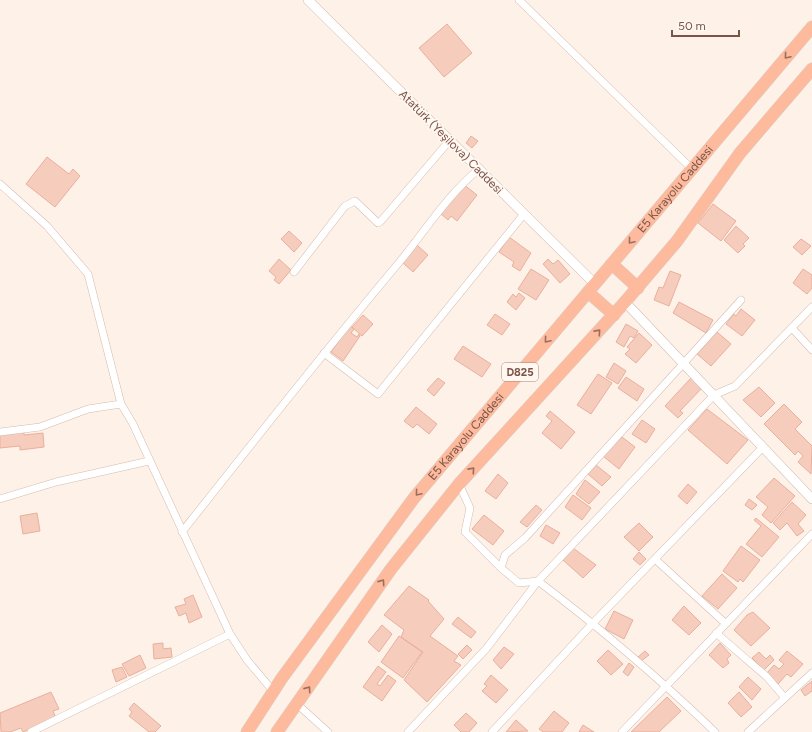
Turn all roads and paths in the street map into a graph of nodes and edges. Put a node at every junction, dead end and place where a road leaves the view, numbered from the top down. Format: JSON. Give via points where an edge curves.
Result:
{"nodes":[{"id":1,"x":308,"y":0,"type":"edge"},
{"id":2,"x":519,"y":0,"type":"edge"},
{"id":3,"x":812,"y":27,"type":"edge"},
{"id":4,"x":812,"y":69,"type":"edge"},
{"id":5,"x":450,"y":140,"type":"junction"},
{"id":6,"x":479,"y":169,"type":"junction"},
{"id":7,"x":692,"y":169,"type":"junction"},
{"id":8,"x":0,"y":184,"type":"edge"},
{"id":9,"x":524,"y":214,"type":"junction"},
{"id":10,"x":612,"y":264,"type":"junction"},
{"id":11,"x":294,"y":272,"type":"dead end"},
{"id":12,"x":591,"y":288,"type":"junction"},
{"id":13,"x":638,"y":288,"type":"junction"},
{"id":14,"x":741,"y":300,"type":"dead end"},
{"id":15,"x":625,"y":302,"type":"junction"},
{"id":16,"x":812,"y":307,"type":"edge"},
{"id":17,"x":614,"y":315,"type":"junction"},
{"id":18,"x":792,"y":328,"type":"junction"},
{"id":19,"x":812,"y":350,"type":"edge"},
{"id":20,"x":324,"y":353,"type":"junction"},
{"id":21,"x":683,"y":364,"type":"junction"},
{"id":22,"x":714,"y":395,"type":"junction"},
{"id":23,"x":121,"y":404,"type":"junction"},
{"id":24,"x":0,"y":432,"type":"edge"},
{"id":25,"x":763,"y":447,"type":"junction"},
{"id":26,"x":149,"y":461,"type":"junction"},
{"id":27,"x":459,"y":484,"type":"junction"},
{"id":28,"x":0,"y":499,"type":"edge"},
{"id":29,"x":812,"y":499,"type":"edge"},
{"id":30,"x":182,"y":532,"type":"junction"},
{"id":31,"x":812,"y":534,"type":"edge"},
{"id":32,"x":656,"y":560,"type":"junction"},
{"id":33,"x":501,"y":568,"type":"junction"},
{"id":34,"x":538,"y":581,"type":"junction"},
{"id":35,"x":594,"y":623,"type":"junction"},
{"id":36,"x":725,"y":623,"type":"junction"},
{"id":37,"x":716,"y":633,"type":"junction"},
{"id":38,"x":230,"y":634,"type":"junction"},
{"id":39,"x":812,"y":673,"type":"edge"},
{"id":40,"x":667,"y":686,"type":"junction"},
{"id":41,"x":273,"y":691,"type":"junction"},
{"id":42,"x":785,"y":698,"type":"junction"},
{"id":43,"x":297,"y":704,"type":"junction"},
{"id":44,"x":31,"y":732,"type":"edge"},
{"id":45,"x":247,"y":732,"type":"edge"},
{"id":46,"x":277,"y":732,"type":"edge"},
{"id":47,"x":328,"y":732,"type":"edge"},
{"id":48,"x":408,"y":732,"type":"edge"},
{"id":49,"x":492,"y":732,"type":"edge"},
{"id":50,"x":622,"y":732,"type":"edge"},
{"id":51,"x":715,"y":732,"type":"edge"},
{"id":52,"x":748,"y":732,"type":"edge"}],
"edges":[{"from":1,"to":5,"type":"street","name":"Atatürk (Yeşilova) Caddesi"},
{"from":2,"to":7,"type":"street"},
{"from":3,"to":7,"type":"highway","name":"E5 Karayolu Caddesi","number":"D825","one_way":true},
{"from":4,"to":13,"type":"highway","number":"D825","via":[[740,153],[677,241]]},
{"from":5,"to":6,"type":"street","name":"Atatürk (Yeşilova) Caddesi"},
{"from":5,"to":11,"type":"street","via":[[378,223],[355,201],[345,206]]},
{"from":6,"to":9,"type":"street","name":"Atatürk (Yeşilova) Caddesi"},
{"from":6,"to":20,"type":"street","via":[[461,184]]},
{"from":7,"to":10,"type":"highway","name":"E5 Karayolu Caddesi","number":"D825","one_way":true},
{"from":8,"to":23,"type":"street","via":[[46,226],[88,274]]},
{"from":9,"to":12,"type":"street","name":"Atatürk (Yeşilova) Caddesi"},
{"from":9,"to":20,"type":"street","via":[[378,394]]},
{"from":10,"to":12,"type":"highway","name":"E5 Karayolu Caddesi","number":"D825"},
{"from":10,"to":13,"type":"highway"},
{"from":12,"to":17,"type":"highway"},
{"from":12,"to":41,"type":"highway","name":"E5 Karayolu Caddesi","number":"D825","one_way":true,"via":[[414,498]]},
{"from":13,"to":15,"type":"highway","number":"D825"},
{"from":14,"to":21,"type":"street"},
{"from":15,"to":17,"type":"highway","number":"D825"},
{"from":15,"to":21,"type":"street"},
{"from":16,"to":18,"type":"street"},
{"from":27,"to":17,"type":"highway","number":"D825","one_way":true},
{"from":18,"to":19,"type":"street"},
{"from":18,"to":22,"type":"street","via":[[735,386]]},
{"from":20,"to":30,"type":"street"},
{"from":21,"to":22,"type":"street"},
{"from":21,"to":33,"type":"street","via":[[525,538],[505,555]]},
{"from":22,"to":25,"type":"street"},
{"from":22,"to":34,"type":"street"},
{"from":23,"to":24,"type":"street","via":[[88,409],[40,426]]},
{"from":23,"to":26,"type":"street"},
{"from":25,"to":29,"type":"street"},
{"from":25,"to":32,"type":"street"},
{"from":26,"to":28,"type":"street","via":[[56,482]]},
{"from":26,"to":30,"type":"street"},
{"from":27,"to":33,"type":"street","via":[[470,508],[465,532]]},
{"from":43,"to":27,"type":"highway","number":"D825","one_way":true,"via":[[391,569]]},
{"from":30,"to":38,"type":"street"},
{"from":31,"to":36,"type":"street"},
{"from":32,"to":35,"type":"street"},
{"from":32,"to":36,"type":"street"},
{"from":33,"to":34,"type":"street","via":[[519,583]]},
{"from":34,"to":35,"type":"street"},
{"from":34,"to":48,"type":"street","via":[[486,649]]},
{"from":35,"to":40,"type":"street"},
{"from":35,"to":49,"type":"street"},
{"from":36,"to":37,"type":"street"},
{"from":37,"to":40,"type":"street"},
{"from":37,"to":42,"type":"street","via":[[767,677]]},
{"from":38,"to":41,"type":"street","via":[[247,660]]},
{"from":38,"to":44,"type":"street"},
{"from":39,"to":42,"type":"street"},
{"from":40,"to":50,"type":"street"},
{"from":40,"to":51,"type":"street"},
{"from":41,"to":45,"type":"highway","name":"E5 Karayolu Caddesi","number":"D825"},
{"from":42,"to":52,"type":"street"},
{"from":43,"to":46,"type":"highway","number":"D825"},
{"from":43,"to":47,"type":"street"}]}
